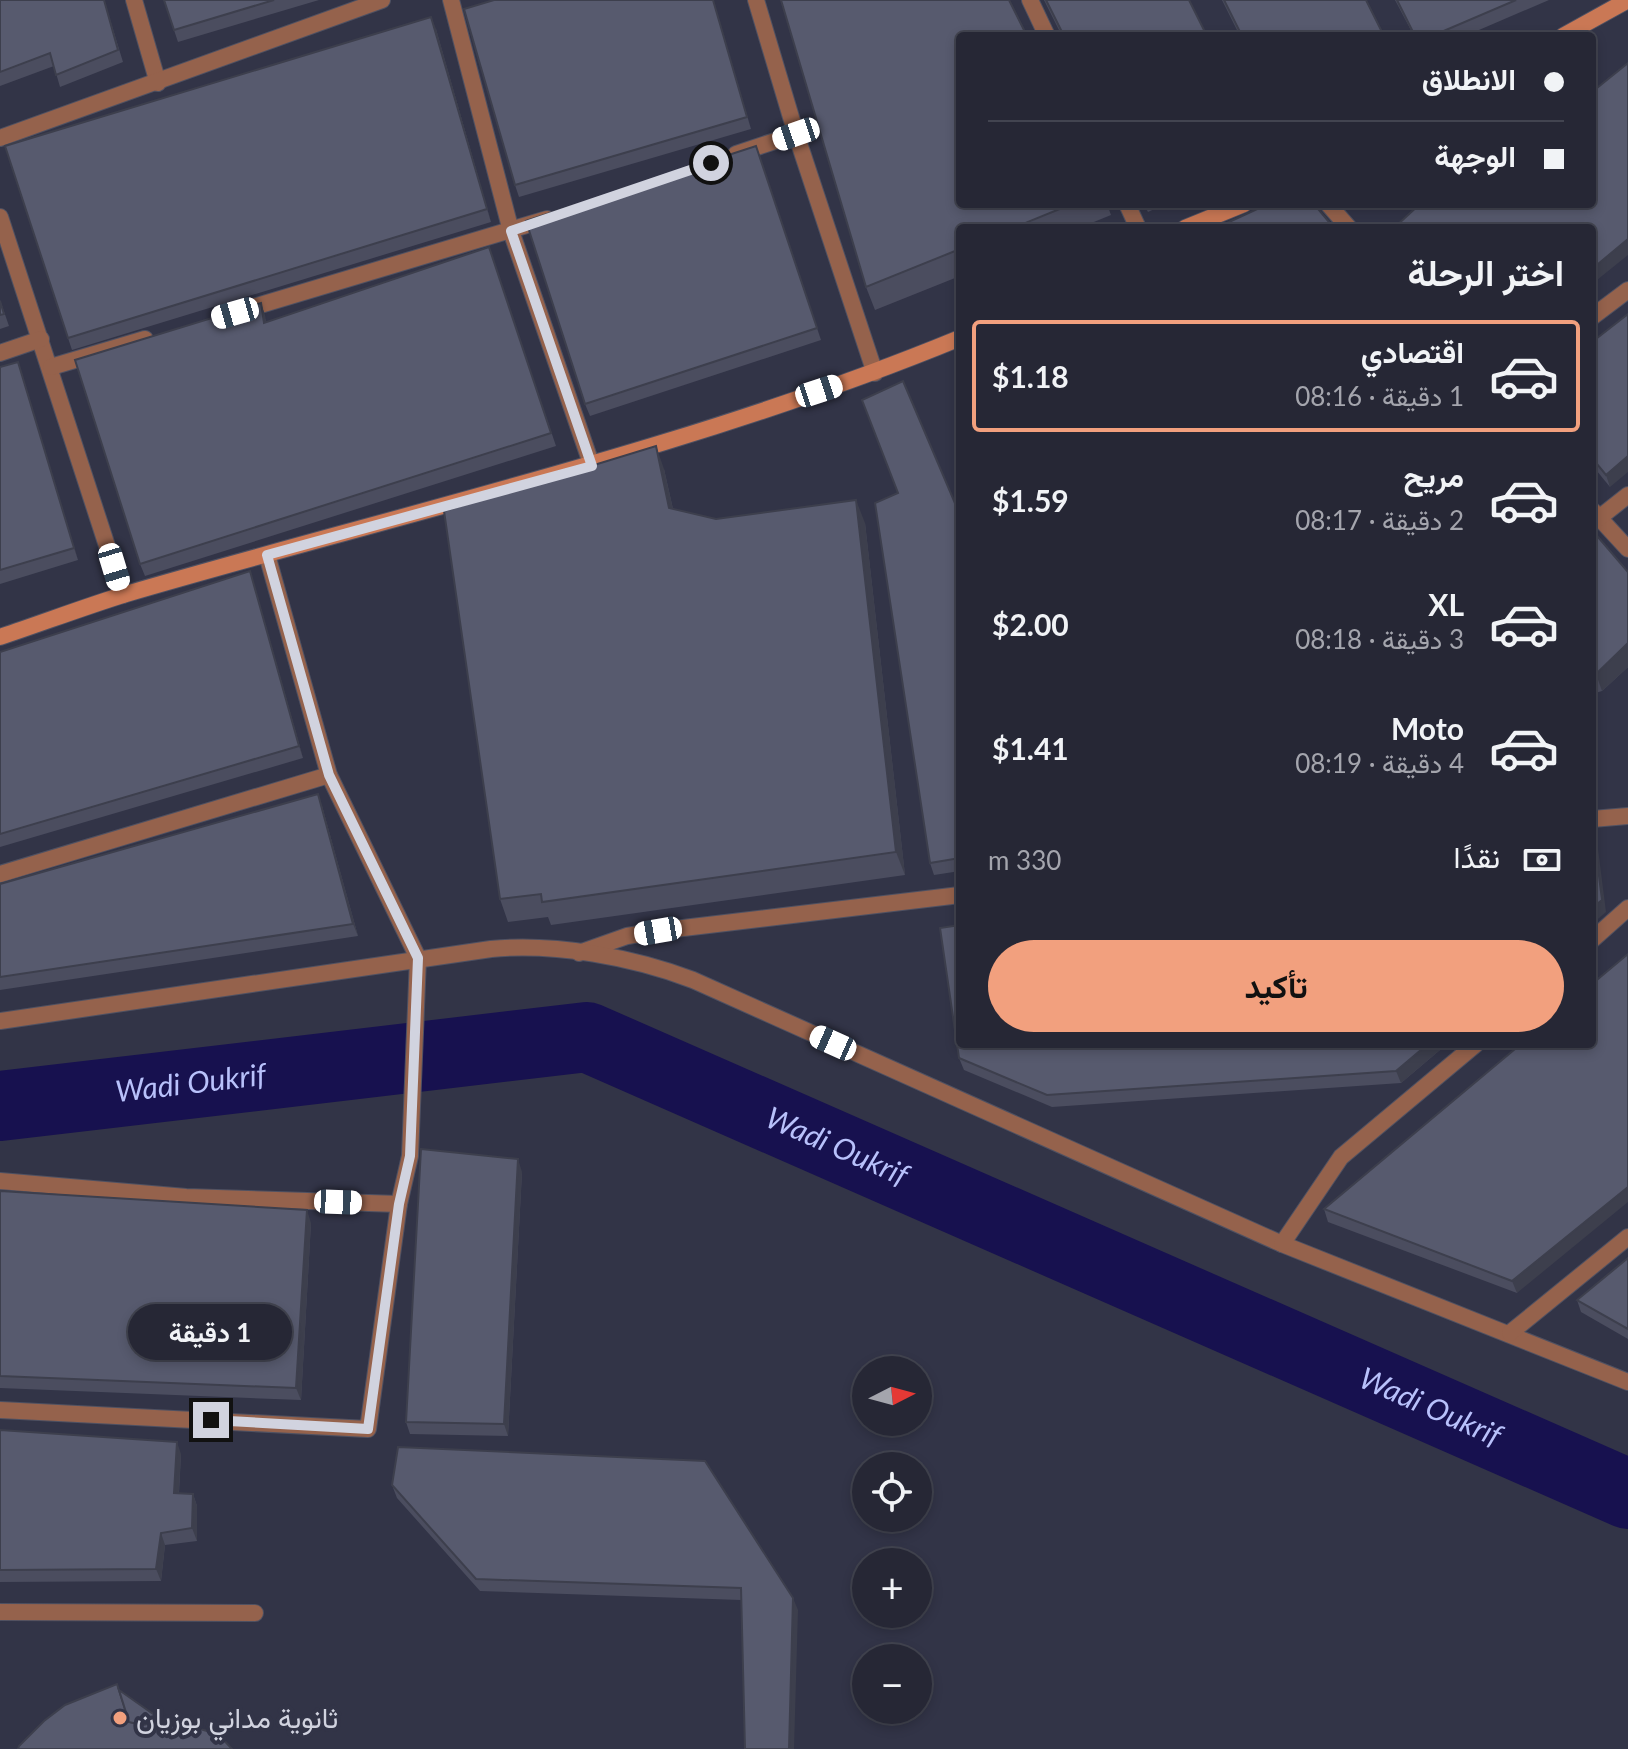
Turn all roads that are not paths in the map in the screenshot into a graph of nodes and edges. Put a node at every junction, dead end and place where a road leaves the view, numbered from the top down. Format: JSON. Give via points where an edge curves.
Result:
{"nodes":[{"id":1,"x":134,"y":0,"type":"edge"},
{"id":2,"x":382,"y":0,"type":"edge"},
{"id":3,"x":451,"y":0,"type":"edge"},
{"id":4,"x":756,"y":0,"type":"edge"},
{"id":5,"x":1030,"y":0,"type":"edge"},
{"id":6,"x":1628,"y":0,"type":"edge"},
{"id":7,"x":1045,"y":32,"type":"edge"},
{"id":8,"x":1570,"y":32,"type":"edge"},
{"id":9,"x":158,"y":83,"type":"junction"},
{"id":10,"x":796,"y":134,"type":"junction"},
{"id":11,"x":0,"y":138,"type":"edge"},
{"id":12,"x":721,"y":159,"type":"edge"},
{"id":13,"x":1234,"y":208,"type":"edge"},
{"id":14,"x":1332,"y":208,"type":"edge"},
{"id":15,"x":556,"y":216,"type":"edge"},
{"id":16,"x":0,"y":217,"type":"edge"},
{"id":17,"x":1195,"y":224,"type":"edge"},
{"id":18,"x":1346,"y":224,"type":"edge"},
{"id":19,"x":511,"y":231,"type":"junction"},
{"id":20,"x":1628,"y":290,"type":"edge"},
{"id":21,"x":1596,"y":314,"type":"edge"},
{"id":22,"x":219,"y":317,"type":"edge"},
{"id":23,"x":158,"y":335,"type":"edge"},
{"id":24,"x":41,"y":339,"type":"junction"},
{"id":25,"x":956,"y":340,"type":"edge"},
{"id":26,"x":0,"y":353,"type":"edge"},
{"id":27,"x":51,"y":367,"type":"junction"},
{"id":28,"x":875,"y":373,"type":"junction"},
{"id":29,"x":592,"y":466,"type":"junction"},
{"id":30,"x":1628,"y":495,"type":"edge"},
{"id":31,"x":1596,"y":514,"type":"edge"},
{"id":32,"x":1628,"y":549,"type":"edge"},
{"id":33,"x":267,"y":555,"type":"junction"},
{"id":34,"x":123,"y":595,"type":"junction"},
{"id":35,"x":0,"y":637,"type":"edge"},
{"id":36,"x":329,"y":775,"type":"junction"},
{"id":37,"x":1628,"y":816,"type":"edge"},
{"id":38,"x":1596,"y":819,"type":"edge"},
{"id":39,"x":0,"y":874,"type":"edge"},
{"id":40,"x":956,"y":895,"type":"edge"},
{"id":41,"x":1628,"y":908,"type":"edge"},
{"id":42,"x":1596,"y":936,"type":"edge"},
{"id":43,"x":578,"y":953,"type":"junction"},
{"id":44,"x":418,"y":958,"type":"junction"},
{"id":45,"x":0,"y":1021,"type":"edge"},
{"id":46,"x":1471,"y":1048,"type":"edge"},
{"id":47,"x":0,"y":1181,"type":"edge"},
{"id":48,"x":399,"y":1204,"type":"junction"},
{"id":49,"x":1628,"y":1237,"type":"edge"},
{"id":50,"x":1282,"y":1244,"type":"junction"},
{"id":51,"x":1510,"y":1333,"type":"junction"},
{"id":52,"x":1628,"y":1382,"type":"edge"},
{"id":53,"x":0,"y":1410,"type":"edge"},
{"id":54,"x":0,"y":1612,"type":"edge"},
{"id":55,"x":255,"y":1613,"type":"dead end"}],
"edges":[{"from":1,"to":9,"type":"street"},
{"from":2,"to":9,"type":"street"},
{"from":3,"to":19,"type":"street"},
{"from":4,"to":10,"type":"street"},
{"from":5,"to":7,"type":"street"},
{"from":6,"to":8,"type":"street"},
{"from":9,"to":11,"type":"street"},
{"from":10,"to":12,"type":"street"},
{"from":10,"to":28,"type":"street"},
{"from":13,"to":17,"type":"street"},
{"from":14,"to":18,"type":"street"},
{"from":15,"to":19,"type":"street"},
{"from":16,"to":24,"type":"street"},
{"from":19,"to":22,"type":"street"},
{"from":19,"to":29,"type":"street"},
{"from":20,"to":21,"type":"street"},
{"from":23,"to":27,"type":"street"},
{"from":24,"to":26,"type":"street"},
{"from":24,"to":27,"type":"street"},
{"from":25,"to":28,"type":"street"},
{"from":27,"to":34,"type":"street"},
{"from":28,"to":29,"type":"street"},
{"from":29,"to":33,"type":"street"},
{"from":30,"to":31,"type":"street"},
{"from":31,"to":32,"type":"street"},
{"from":33,"to":34,"type":"street"},
{"from":33,"to":36,"type":"street"},
{"from":34,"to":35,"type":"street"},
{"from":36,"to":39,"type":"street"},
{"from":36,"to":44,"type":"street"},
{"from":37,"to":38,"type":"street"},
{"from":40,"to":43,"type":"street","via":[[658,931]]},
{"from":41,"to":42,"type":"street"},
{"from":43,"to":44,"type":"street","via":[[517,947]]},
{"from":43,"to":50,"type":"street","via":[[693,980]]},
{"from":44,"to":45,"type":"street"},
{"from":44,"to":48,"type":"street","via":[[410,1156]]},
{"from":46,"to":50,"type":"street","via":[[1341,1157]]},
{"from":47,"to":48,"type":"street","via":[[186,1197]]},
{"from":48,"to":53,"type":"street","via":[[368,1429]]},
{"from":49,"to":51,"type":"street"},
{"from":50,"to":51,"type":"street"},
{"from":51,"to":52,"type":"street"},
{"from":54,"to":55,"type":"street"}]}
